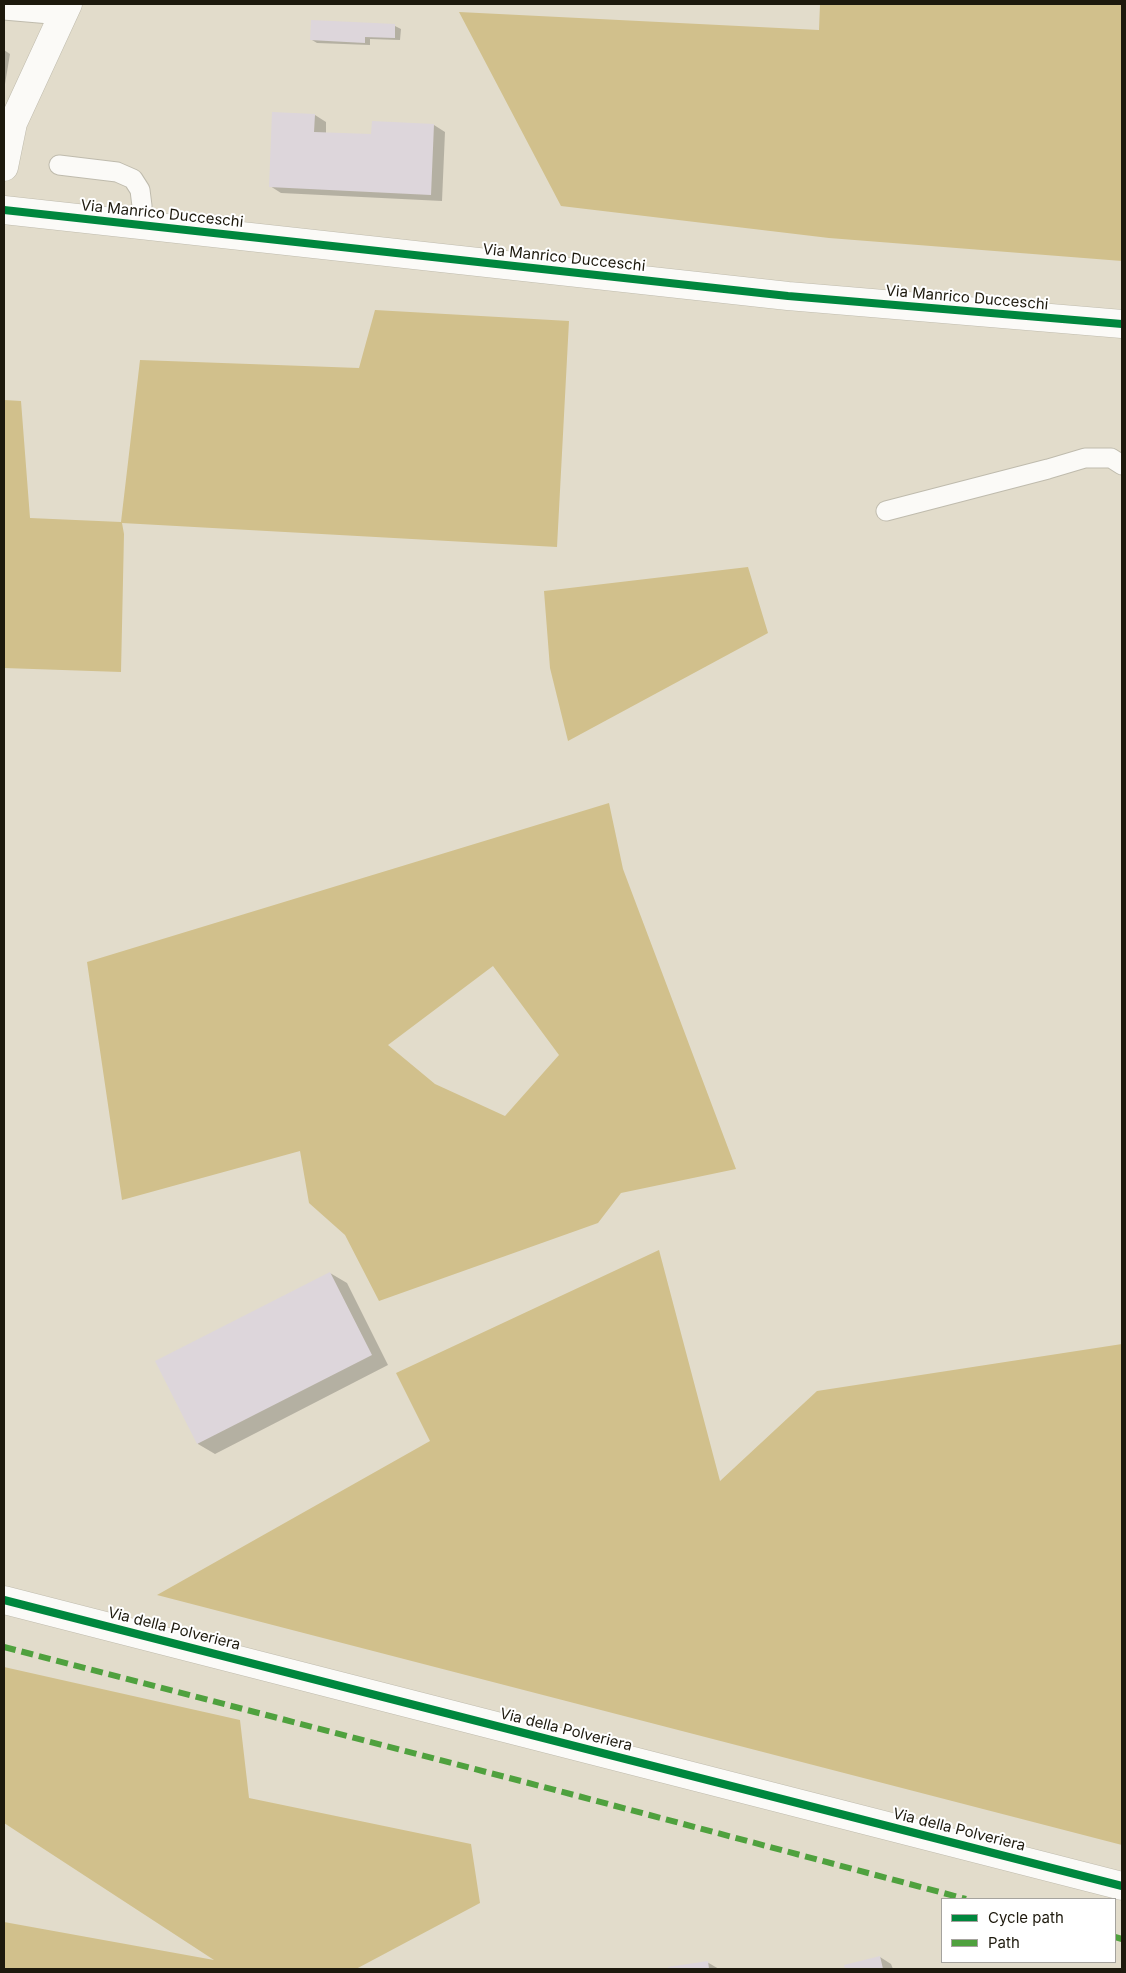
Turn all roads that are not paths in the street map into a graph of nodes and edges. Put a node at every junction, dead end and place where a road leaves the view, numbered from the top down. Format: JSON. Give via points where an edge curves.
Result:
{"nodes":[{"id":1,"x":65,"y":9,"type":"edge"},
{"id":2,"x":4,"y":10,"type":"edge"},
{"id":3,"x":59,"y":165,"type":"dead end"},
{"id":4,"x":4,"y":167,"type":"edge"},
{"id":5,"x":4,"y":210,"type":"edge"},
{"id":6,"x":139,"y":225,"type":"junction"},
{"id":7,"x":1122,"y":324,"type":"edge"},
{"id":8,"x":1122,"y":465,"type":"edge"},
{"id":9,"x":886,"y":511,"type":"dead end"},
{"id":10,"x":4,"y":1600,"type":"edge"},
{"id":11,"x":1122,"y":1886,"type":"edge"}],
"edges":[{"from":1,"to":2,"type":"lane"},
{"from":1,"to":4,"type":"street","via":[[14,123]]},
{"from":3,"to":6,"type":"lane","via":[[117,172],[132,179],[140,190]]},
{"from":5,"to":6,"type":"street","name":"Via Manrico Ducceschi"},
{"from":6,"to":7,"type":"street","name":"Via Manrico Ducceschi","via":[[788,296]]},
{"from":8,"to":9,"type":"lane","via":[[1111,458],[1084,458]]},
{"from":10,"to":11,"type":"street","name":"Via della Polveriera"}]}
